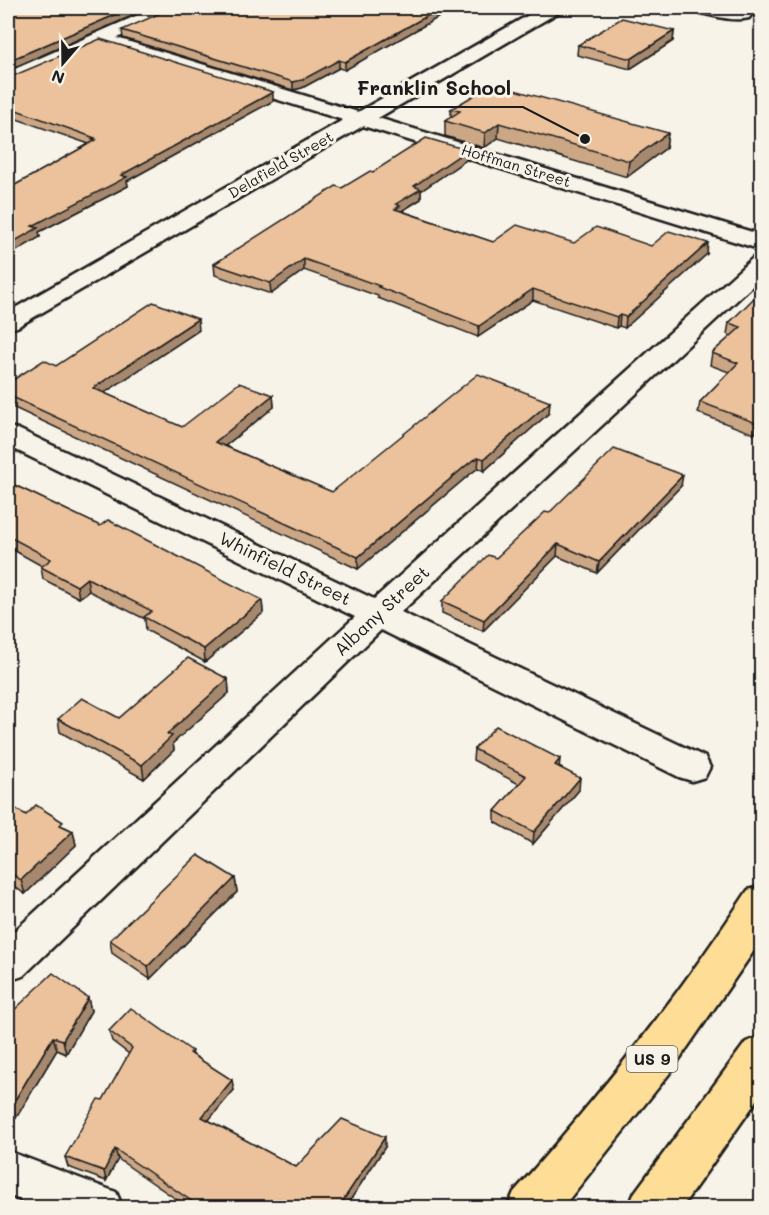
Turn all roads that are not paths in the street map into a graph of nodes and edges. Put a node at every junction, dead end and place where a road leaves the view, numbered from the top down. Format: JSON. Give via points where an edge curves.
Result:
{"nodes":[{"id":1,"x":168,"y":8,"type":"edge"},
{"id":2,"x":553,"y":8,"type":"edge"},
{"id":3,"x":704,"y":8,"type":"edge"},
{"id":4,"x":743,"y":14,"type":"dead end"},
{"id":5,"x":98,"y":38,"type":"junction"},
{"id":6,"x":8,"y":79,"type":"edge"},
{"id":7,"x":363,"y":118,"type":"junction"},
{"id":8,"x":762,"y":243,"type":"edge"},
{"id":9,"x":762,"y":263,"type":"edge"},
{"id":10,"x":8,"y":322,"type":"edge"},
{"id":11,"x":8,"y":435,"type":"edge"},
{"id":12,"x":378,"y":614,"type":"junction"},
{"id":13,"x":693,"y":767,"type":"dead end"},
{"id":14,"x":762,"y":902,"type":"edge"},
{"id":15,"x":8,"y":963,"type":"edge"},
{"id":16,"x":762,"y":1056,"type":"edge"},
{"id":17,"x":8,"y":1173,"type":"edge"},
{"id":18,"x":99,"y":1208,"type":"edge"},
{"id":19,"x":531,"y":1208,"type":"edge"},
{"id":20,"x":652,"y":1208,"type":"edge"}],
"edges":[{"from":1,"to":5,"type":"street"},
{"from":2,"to":7,"type":"street","name":"Delafield Street"},
{"from":3,"to":4,"type":"street"},
{"from":5,"to":6,"type":"street"},
{"from":5,"to":7,"type":"street","name":"Hoffman Street"},
{"from":7,"to":8,"type":"street","name":"Hoffman Street"},
{"from":7,"to":10,"type":"street","name":"Delafield Street"},
{"from":9,"to":12,"type":"street","name":"Albany Street"},
{"from":11,"to":12,"type":"street","name":"Whinfield Street"},
{"from":12,"to":13,"type":"street","name":"Whinfield Street"},
{"from":12,"to":15,"type":"street","name":"Albany Street"},
{"from":14,"to":19,"type":"highway","number":"US 9","via":[[661,1048]]},
{"from":16,"to":20,"type":"highway"},
{"from":17,"to":18,"type":"street"}]}
